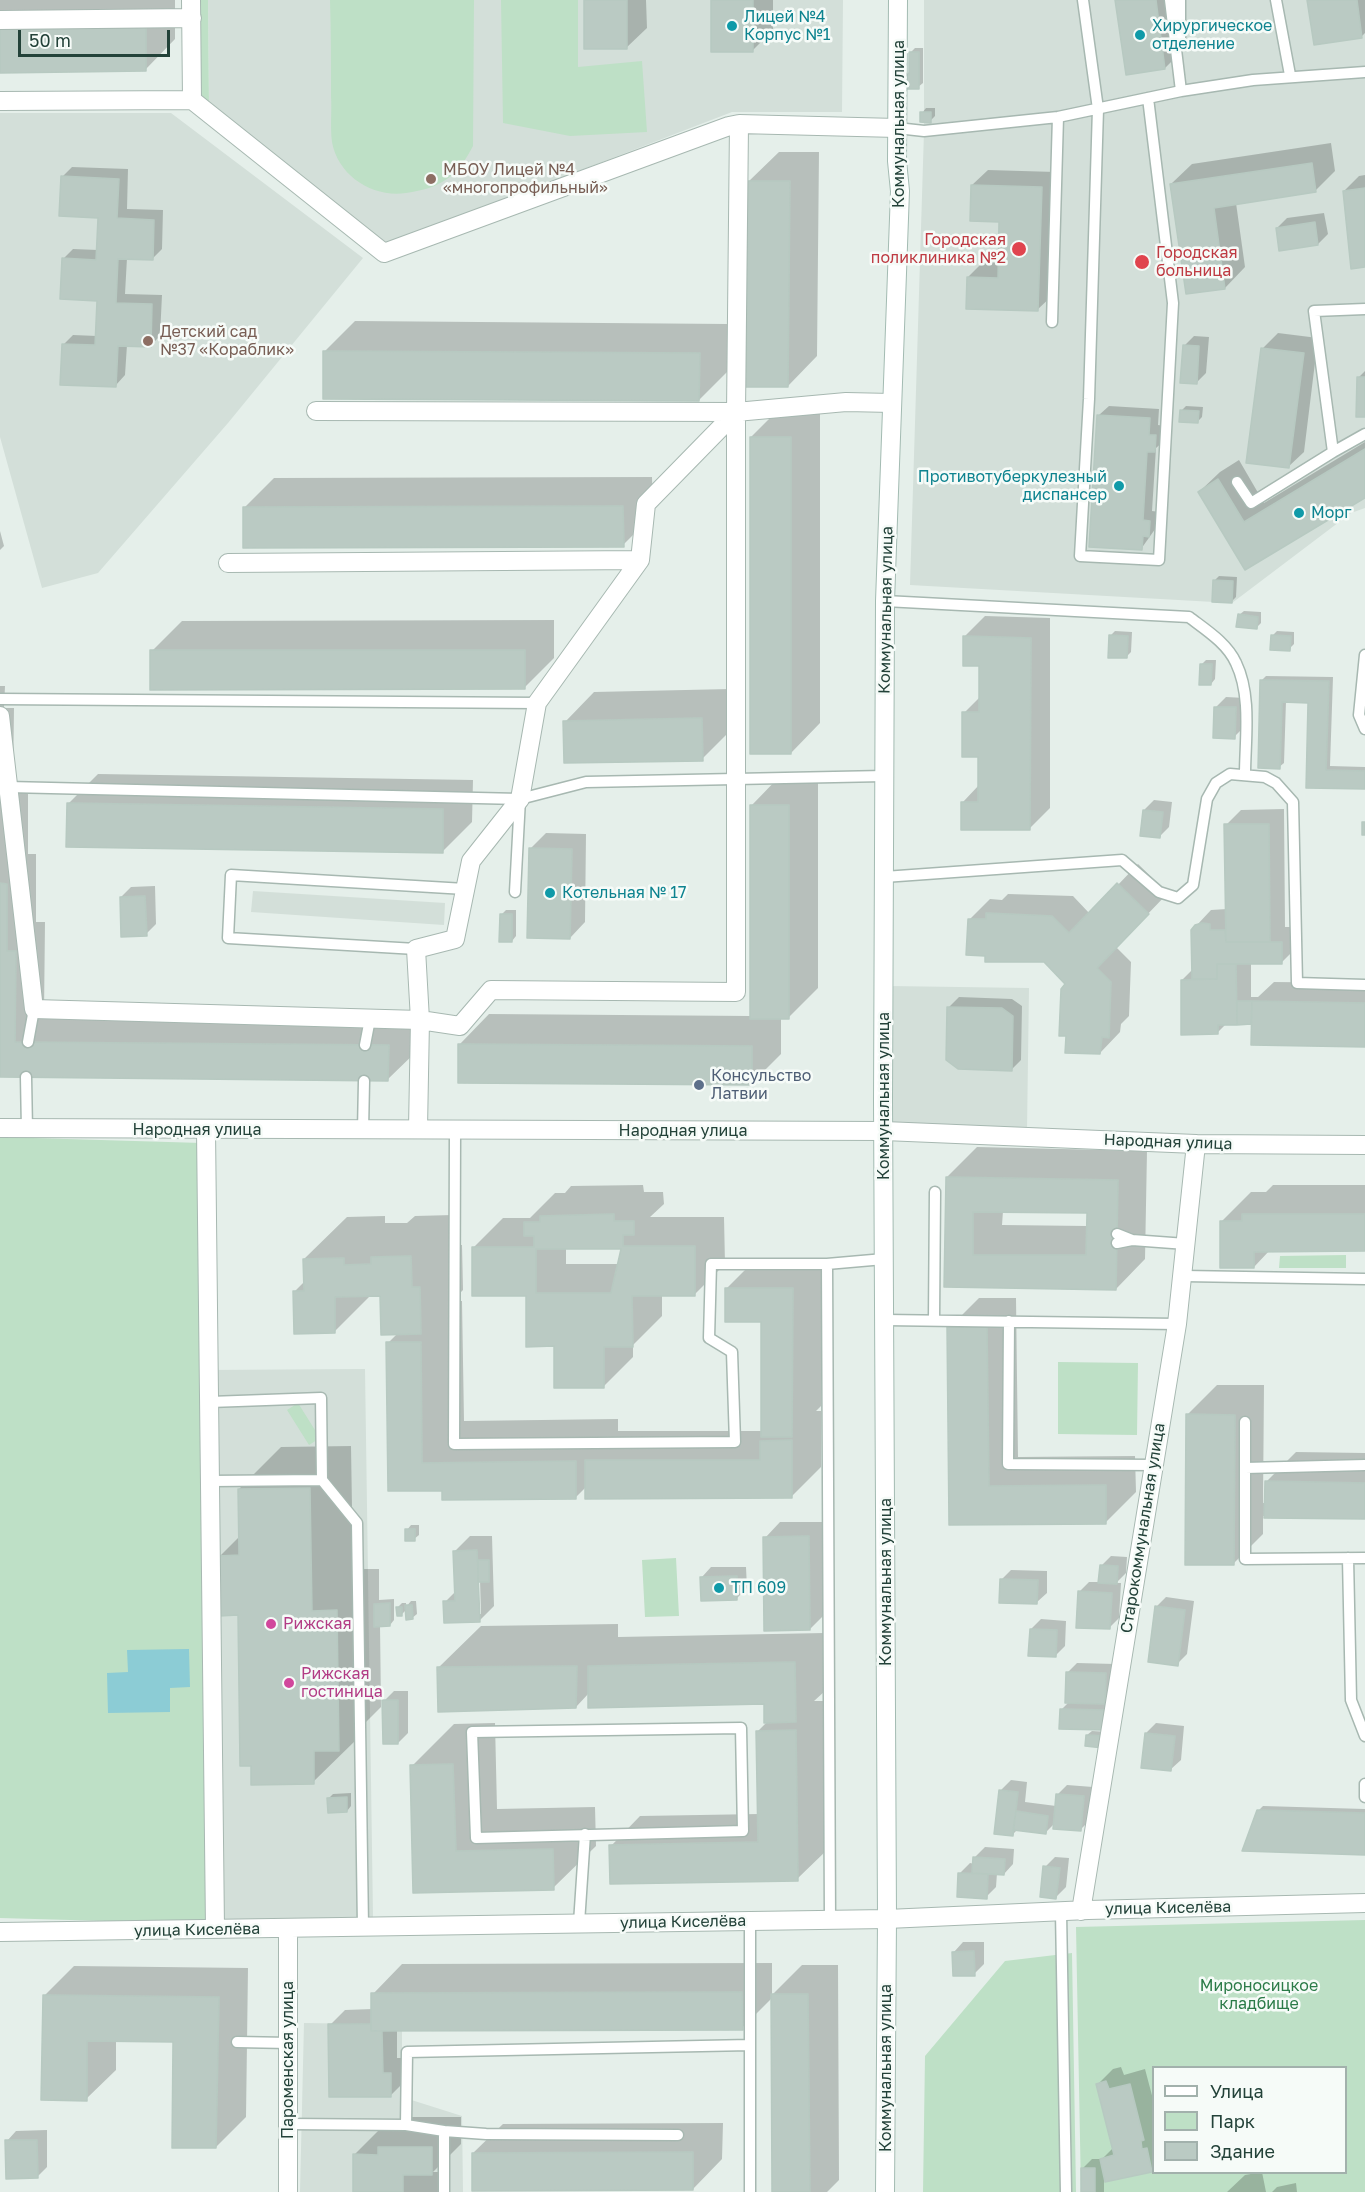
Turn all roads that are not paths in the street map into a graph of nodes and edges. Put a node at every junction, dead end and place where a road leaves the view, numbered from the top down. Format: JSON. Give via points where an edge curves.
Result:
{"nodes":[{"id":1,"x":898,"y":0,"type":"edge"},
{"id":2,"x":1083,"y":0,"type":"edge"},
{"id":3,"x":1170,"y":0,"type":"edge"},
{"id":4,"x":1180,"y":0,"type":"edge"},
{"id":5,"x":1276,"y":0,"type":"edge"},
{"id":6,"x":192,"y":9,"type":"edge"},
{"id":7,"x":0,"y":20,"type":"edge"},
{"id":8,"x":1365,"y":72,"type":"edge"},
{"id":9,"x":1290,"y":75,"type":"junction"},
{"id":10,"x":1181,"y":91,"type":"junction"},
{"id":11,"x":1148,"y":98,"type":"junction"},
{"id":12,"x":192,"y":100,"type":"junction"},
{"id":13,"x":0,"y":101,"type":"edge"},
{"id":14,"x":1098,"y":109,"type":"junction"},
{"id":15,"x":1058,"y":117,"type":"junction"},
{"id":16,"x":739,"y":124,"type":"junction"},
{"id":17,"x":897,"y":128,"type":"junction"},
{"id":18,"x":1365,"y":309,"type":"edge"},
{"id":19,"x":1052,"y":322,"type":"dead end"},
{"id":20,"x":892,"y":403,"type":"junction"},
{"id":21,"x":316,"y":411,"type":"dead end"},
{"id":22,"x":736,"y":412,"type":"junction"},
{"id":23,"x":1365,"y":435,"type":"edge"},
{"id":24,"x":1333,"y":452,"type":"junction"},
{"id":25,"x":1237,"y":482,"type":"dead end"},
{"id":26,"x":640,"y":560,"type":"junction"},
{"id":27,"x":228,"y":563,"type":"dead end"},
{"id":28,"x":885,"y":602,"type":"junction"},
{"id":29,"x":1365,"y":655,"type":"edge"},
{"id":30,"x":0,"y":699,"type":"edge"},
{"id":31,"x":537,"y":703,"type":"junction"},
{"id":32,"x":0,"y":716,"type":"edge"},
{"id":33,"x":1365,"y":729,"type":"edge"},
{"id":34,"x":1245,"y":775,"type":"junction"},
{"id":35,"x":885,"y":776,"type":"junction"},
{"id":36,"x":736,"y":779,"type":"junction"},
{"id":37,"x":8,"y":787,"type":"junction"},
{"id":38,"x":520,"y":799,"type":"junction"},
{"id":39,"x":884,"y":876,"type":"junction"},
{"id":40,"x":465,"y":889,"type":"junction"},
{"id":41,"x":515,"y":892,"type":"dead end"},
{"id":42,"x":416,"y":949,"type":"junction"},
{"id":43,"x":1365,"y":985,"type":"edge"},
{"id":44,"x":34,"y":1009,"type":"junction"},
{"id":45,"x":370,"y":1019,"type":"junction"},
{"id":46,"x":420,"y":1020,"type":"junction"},
{"id":47,"x":28,"y":1042,"type":"dead end"},
{"id":48,"x":365,"y":1045,"type":"dead end"},
{"id":49,"x":26,"y":1077,"type":"dead end"},
{"id":50,"x":364,"y":1081,"type":"dead end"},
{"id":51,"x":0,"y":1128,"type":"edge"},
{"id":52,"x":418,"y":1129,"type":"junction"},
{"id":53,"x":27,"y":1130,"type":"junction"},
{"id":54,"x":206,"y":1130,"type":"junction"},
{"id":55,"x":363,"y":1131,"type":"junction"},
{"id":56,"x":455,"y":1131,"type":"junction"},
{"id":57,"x":884,"y":1131,"type":"junction"},
{"id":58,"x":1196,"y":1144,"type":"junction"},
{"id":59,"x":1365,"y":1145,"type":"edge"},
{"id":60,"x":935,"y":1192,"type":"dead end"},
{"id":61,"x":1117,"y":1238,"type":"dead end"},
{"id":62,"x":1186,"y":1244,"type":"junction"},
{"id":63,"x":884,"y":1259,"type":"junction"},
{"id":64,"x":827,"y":1264,"type":"junction"},
{"id":65,"x":1184,"y":1276,"type":"junction"},
{"id":66,"x":1365,"y":1279,"type":"edge"},
{"id":67,"x":885,"y":1320,"type":"junction"},
{"id":68,"x":934,"y":1320,"type":"junction"},
{"id":69,"x":1010,"y":1321,"type":"junction"},
{"id":70,"x":1177,"y":1324,"type":"junction"},
{"id":71,"x":210,"y":1402,"type":"junction"},
{"id":72,"x":1245,"y":1422,"type":"dead end"},
{"id":73,"x":1153,"y":1465,"type":"junction"},
{"id":74,"x":1365,"y":1465,"type":"edge"},
{"id":75,"x":1245,"y":1468,"type":"junction"},
{"id":76,"x":322,"y":1480,"type":"junction"},
{"id":77,"x":211,"y":1481,"type":"junction"},
{"id":78,"x":1348,"y":1558,"type":"junction"},
{"id":79,"x":1365,"y":1558,"type":"edge"},
{"id":80,"x":1365,"y":1736,"type":"edge"},
{"id":81,"x":1365,"y":1784,"type":"edge"},
{"id":82,"x":1365,"y":1797,"type":"edge"},
{"id":83,"x":585,"y":1834,"type":"junction"},
{"id":84,"x":1365,"y":1903,"type":"edge"},
{"id":85,"x":1081,"y":1911,"type":"junction"},
{"id":86,"x":1061,"y":1912,"type":"junction"},
{"id":87,"x":887,"y":1919,"type":"junction"},
{"id":88,"x":830,"y":1920,"type":"junction"},
{"id":89,"x":750,"y":1921,"type":"junction"},
{"id":90,"x":579,"y":1923,"type":"junction"},
{"id":91,"x":363,"y":1927,"type":"junction"},
{"id":92,"x":288,"y":1928,"type":"junction"},
{"id":93,"x":216,"y":1929,"type":"junction"},
{"id":94,"x":0,"y":1932,"type":"edge"},
{"id":95,"x":237,"y":2042,"type":"dead end"},
{"id":96,"x":289,"y":2043,"type":"junction"},
{"id":97,"x":750,"y":2045,"type":"junction"},
{"id":98,"x":288,"y":2124,"type":"junction"},
{"id":99,"x":406,"y":2125,"type":"junction"},
{"id":100,"x":444,"y":2131,"type":"junction"},
{"id":101,"x":678,"y":2134,"type":"dead end"},
{"id":102,"x":288,"y":2192,"type":"edge"},
{"id":103,"x":444,"y":2192,"type":"edge"},
{"id":104,"x":750,"y":2192,"type":"edge"},
{"id":105,"x":885,"y":2192,"type":"edge"},
{"id":106,"x":1066,"y":2192,"type":"edge"}],
"edges":[{"from":1,"to":17,"type":"street","name":"Коммунальная улица"},
{"from":2,"to":14,"type":"lane"},
{"from":3,"to":10,"type":"lane"},
{"from":4,"to":10,"type":"lane"},
{"from":5,"to":9,"type":"lane"},
{"from":6,"to":7,"type":"street"},
{"from":6,"to":12,"type":"street"},
{"from":8,"to":9,"type":"lane"},
{"from":9,"to":10,"type":"lane"},
{"from":10,"to":11,"type":"lane"},
{"from":11,"to":14,"type":"lane"},
{"from":11,"to":14,"type":"lane","via":[[1173,303],[1159,560],[1080,556]]},
{"from":12,"to":13,"type":"street"},
{"from":12,"to":16,"type":"street","via":[[384,253]]},
{"from":14,"to":15,"type":"lane"},
{"from":15,"to":17,"type":"lane","via":[[924,131]]},
{"from":15,"to":19,"type":"lane"},
{"from":16,"to":17,"type":"street"},
{"from":16,"to":22,"type":"street"},
{"from":17,"to":20,"type":"street","name":"Коммунальная улица","via":[[900,191]]},
{"from":18,"to":24,"type":"lane","via":[[1314,311]]},
{"from":20,"to":22,"type":"street","via":[[846,402]]},
{"from":20,"to":28,"type":"street","name":"Коммунальная улица"},
{"from":21,"to":22,"type":"street"},
{"from":22,"to":26,"type":"street","via":[[646,504]]},
{"from":22,"to":36,"type":"street"},
{"from":23,"to":24,"type":"lane"},
{"from":24,"to":25,"type":"lane","via":[[1251,503]]},
{"from":26,"to":27,"type":"street"},
{"from":26,"to":31,"type":"street"},
{"from":28,"to":34,"type":"lane","via":[[1190,617],[1217,638],[1236,663],[1246,700]]},
{"from":28,"to":35,"type":"street","name":"Коммунальная улица"},
{"from":29,"to":33,"type":"lane","via":[[1359,715]]},
{"from":30,"to":31,"type":"lane"},
{"from":31,"to":38,"type":"street"},
{"from":32,"to":37,"type":"street"},
{"from":34,"to":39,"type":"lane","via":[[1230,774],[1216,783],[1207,799],[1193,885],[1178,898],[1159,892],[1122,860]]},
{"from":34,"to":43,"type":"lane","via":[[1265,777],[1276,783],[1293,802],[1297,983]]},
{"from":35,"to":36,"type":"lane"},
{"from":35,"to":39,"type":"street","name":"Коммунальная улица"},
{"from":36,"to":38,"type":"lane","via":[[586,782]]},
{"from":36,"to":46,"type":"street","via":[[736,992],[491,990],[460,1026]]},
{"from":37,"to":38,"type":"lane"},
{"from":37,"to":44,"type":"street"},
{"from":38,"to":40,"type":"street","via":[[471,861]]},
{"from":38,"to":41,"type":"lane"},
{"from":39,"to":57,"type":"street","name":"Коммунальная улица"},
{"from":40,"to":42,"type":"street","via":[[455,939]]},
{"from":40,"to":42,"type":"lane","via":[[231,875],[228,938]]},
{"from":42,"to":46,"type":"street"},
{"from":44,"to":45,"type":"street"},
{"from":44,"to":47,"type":"lane"},
{"from":45,"to":46,"type":"street"},
{"from":45,"to":48,"type":"lane"},
{"from":46,"to":52,"type":"street"},
{"from":49,"to":53,"type":"lane"},
{"from":50,"to":55,"type":"lane"},
{"from":51,"to":53,"type":"street","name":"Народная улица"},
{"from":52,"to":55,"type":"street","name":"Народная улица"},
{"from":52,"to":56,"type":"street","name":"Народная улица"},
{"from":53,"to":54,"type":"street","name":"Народная улица"},
{"from":54,"to":55,"type":"street","name":"Народная улица"},
{"from":54,"to":71,"type":"street"},
{"from":56,"to":57,"type":"street","name":"Народная улица"},
{"from":56,"to":64,"type":"lane","via":[[454,1444],[735,1442],[732,1352],[710,1338],[711,1264]]},
{"from":57,"to":58,"type":"street","name":"Народная улица"},
{"from":57,"to":63,"type":"street","name":"Коммунальная улица"},
{"from":58,"to":59,"type":"street","name":"Народная улица"},
{"from":58,"to":62,"type":"street","name":"Старокоммунальная улица"},
{"from":60,"to":68,"type":"lane"},
{"from":61,"to":62,"type":"lane"},
{"from":62,"to":65,"type":"street","name":"Старокоммунальная улица"},
{"from":63,"to":64,"type":"lane"},
{"from":63,"to":67,"type":"street","name":"Коммунальная улица"},
{"from":64,"to":88,"type":"lane"},
{"from":65,"to":66,"type":"lane"},
{"from":65,"to":70,"type":"street","name":"Старокоммунальная улица"},
{"from":67,"to":68,"type":"lane"},
{"from":67,"to":87,"type":"street","name":"Коммунальная улица"},
{"from":68,"to":69,"type":"lane"},
{"from":69,"to":70,"type":"lane"},
{"from":69,"to":73,"type":"lane","via":[[1008,1464]]},
{"from":70,"to":73,"type":"street","name":"Старокоммунальная улица"},
{"from":71,"to":76,"type":"lane","via":[[321,1398]]},
{"from":71,"to":77,"type":"street"},
{"from":72,"to":75,"type":"lane"},
{"from":73,"to":85,"type":"street","name":"Старокоммунальная улица"},
{"from":74,"to":75,"type":"lane"},
{"from":75,"to":78,"type":"lane","via":[[1245,1559]]},
{"from":76,"to":77,"type":"lane"},
{"from":76,"to":91,"type":"lane","via":[[357,1523],[357,1819]]},
{"from":77,"to":93,"type":"street"},
{"from":78,"to":79,"type":"lane"},
{"from":78,"to":80,"type":"lane","via":[[1351,1700]]},
{"from":81,"to":82,"type":"lane"},
{"from":83,"to":83,"type":"lane","via":[[743,1831],[741,1728],[472,1732],[476,1838]]},
{"from":83,"to":90,"type":"lane"},
{"from":84,"to":85,"type":"street","name":"улица Киселёва"},
{"from":85,"to":86,"type":"street","name":"улица Киселёва"},
{"from":86,"to":87,"type":"street","name":"улица Киселёва"},
{"from":86,"to":106,"type":"lane"},
{"from":87,"to":88,"type":"street","name":"улица Киселёва"},
{"from":87,"to":105,"type":"street","name":"Коммунальная улица"},
{"from":88,"to":89,"type":"street","name":"улица Киселёва"},
{"from":89,"to":90,"type":"street","name":"улица Киселёва"},
{"from":89,"to":97,"type":"lane"},
{"from":90,"to":91,"type":"street","name":"улица Киселёва"},
{"from":91,"to":92,"type":"street","name":"улица Киселёва"},
{"from":92,"to":93,"type":"street","name":"улица Киселёва"},
{"from":92,"to":96,"type":"street","name":"Пароменская улица"},
{"from":93,"to":94,"type":"street","name":"улица Киселёва"},
{"from":95,"to":96,"type":"lane"},
{"from":96,"to":98,"type":"street","name":"Пароменская улица"},
{"from":97,"to":99,"type":"lane","via":[[407,2052]]},
{"from":97,"to":104,"type":"lane"},
{"from":98,"to":99,"type":"lane"},
{"from":98,"to":102,"type":"street","name":"Пароменская улица"},
{"from":99,"to":100,"type":"lane"},
{"from":100,"to":101,"type":"lane"},
{"from":100,"to":103,"type":"lane"}]}
